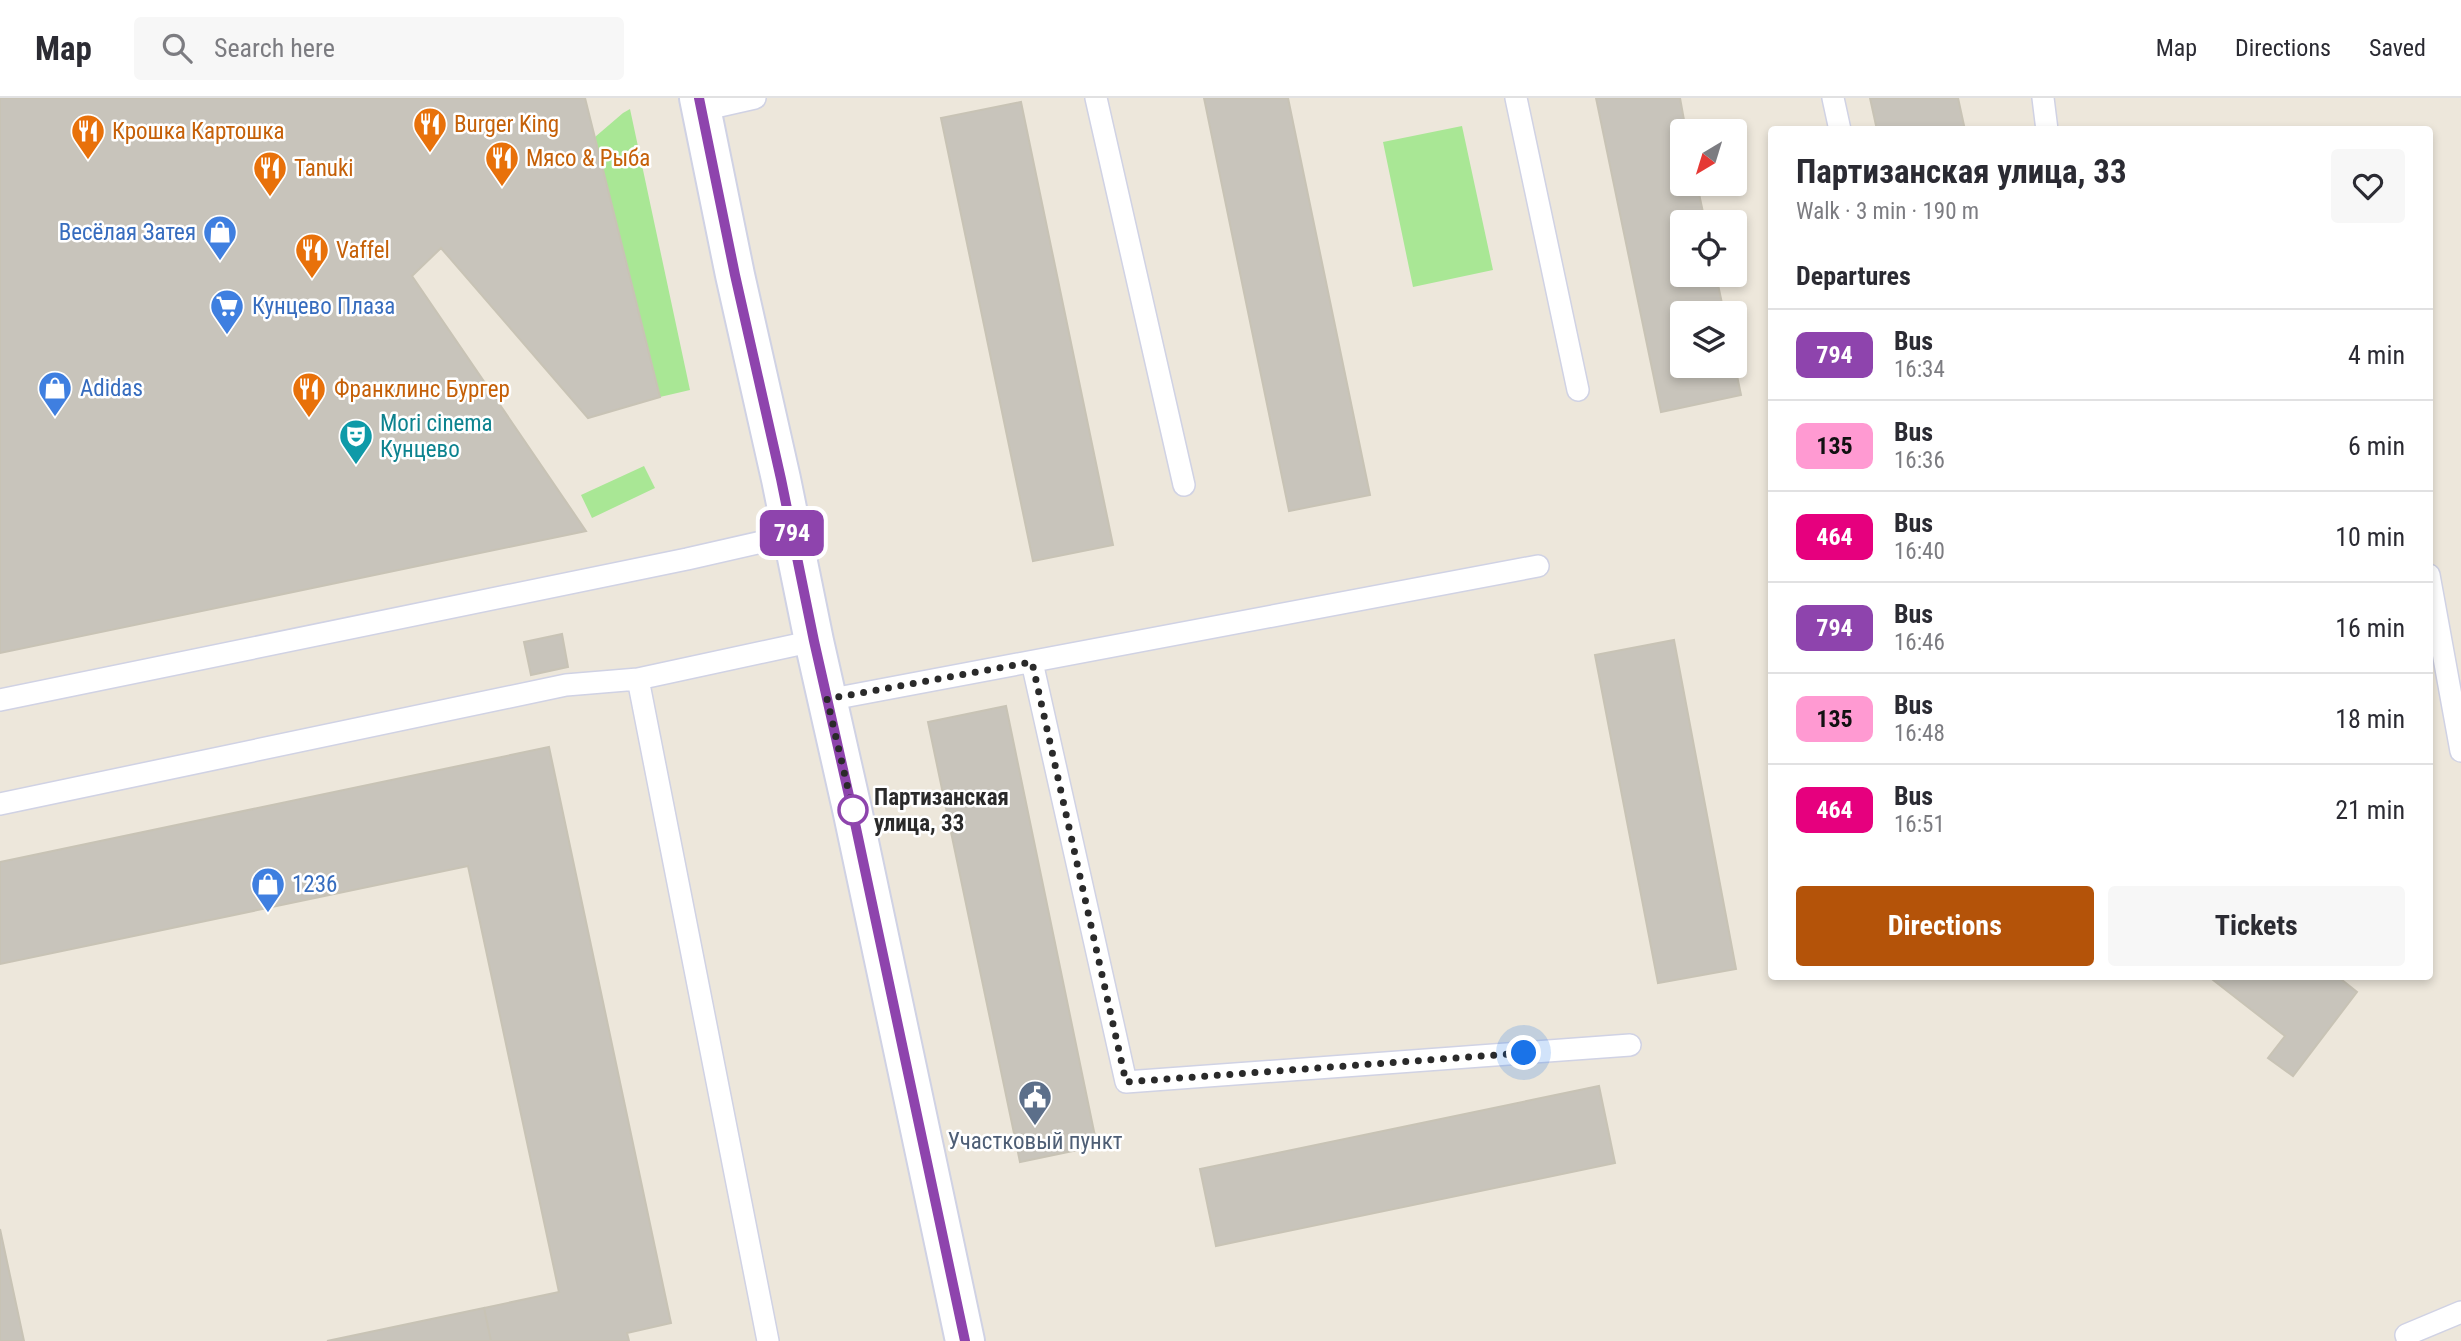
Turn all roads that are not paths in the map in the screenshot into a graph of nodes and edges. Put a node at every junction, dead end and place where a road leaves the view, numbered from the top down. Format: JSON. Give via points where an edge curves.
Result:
{"nodes":[{"id":1,"x":755,"y":98,"type":"edge"},
{"id":2,"x":1096,"y":98,"type":"edge"},
{"id":3,"x":1516,"y":98,"type":"edge"},
{"id":4,"x":1833,"y":98,"type":"edge"},
{"id":5,"x":2043,"y":98,"type":"edge"},
{"id":6,"x":701,"y":104,"type":"edge"},
{"id":7,"x":1839,"y":126,"type":"edge"},
{"id":8,"x":2046,"y":126,"type":"edge"},
{"id":9,"x":1578,"y":390,"type":"dead end"},
{"id":10,"x":1184,"y":485,"type":"dead end"},
{"id":11,"x":792,"y":535,"type":"junction"},
{"id":12,"x":1538,"y":566,"type":"dead end"},
{"id":13,"x":2433,"y":597,"type":"edge"},
{"id":14,"x":814,"y":641,"type":"junction"},
{"id":15,"x":1032,"y":662,"type":"junction"},
{"id":16,"x":638,"y":678,"type":"junction"},
{"id":17,"x":827,"y":699,"type":"junction"},
{"id":18,"x":0,"y":700,"type":"edge"},
{"id":19,"x":2461,"y":751,"type":"edge"},
{"id":20,"x":0,"y":804,"type":"edge"},
{"id":21,"x":1630,"y":1045,"type":"dead end"},
{"id":22,"x":2461,"y":1312,"type":"edge"},
{"id":23,"x":768,"y":1341,"type":"edge"},
{"id":24,"x":965,"y":1341,"type":"edge"},
{"id":25,"x":2408,"y":1341,"type":"edge"}],
"edges":[{"from":1,"to":6,"type":"lane"},
{"from":2,"to":10,"type":"lane"},
{"from":3,"to":9,"type":"lane"},
{"from":4,"to":7,"type":"lane"},
{"from":5,"to":8,"type":"lane"},
{"from":6,"to":11,"type":"street"},
{"from":11,"to":14,"type":"street"},
{"from":11,"to":18,"type":"lane"},
{"from":12,"to":15,"type":"lane"},
{"from":13,"to":19,"type":"lane"},
{"from":14,"to":16,"type":"lane"},
{"from":14,"to":17,"type":"street"},
{"from":15,"to":17,"type":"lane"},
{"from":15,"to":21,"type":"lane","via":[[1126,1082]]},
{"from":16,"to":20,"type":"lane","via":[[566,685]]},
{"from":16,"to":23,"type":"lane"},
{"from":17,"to":24,"type":"street"},
{"from":22,"to":25,"type":"lane","via":[[2406,1335]]}]}
